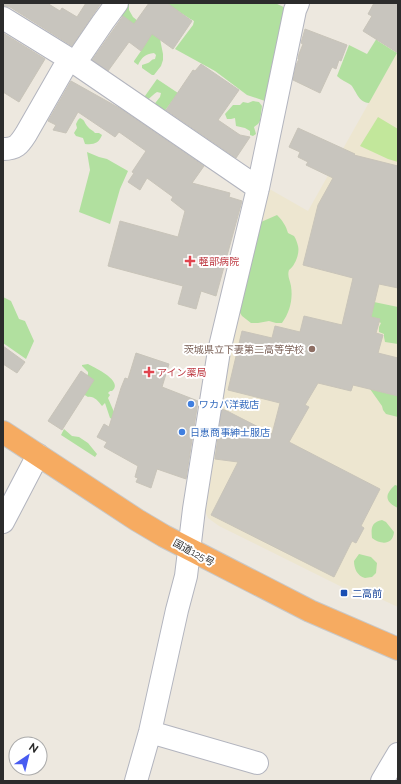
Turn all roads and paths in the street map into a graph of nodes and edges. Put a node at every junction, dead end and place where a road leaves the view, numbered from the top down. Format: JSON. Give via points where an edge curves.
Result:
{"nodes":[{"id":1,"x":117,"y":3,"type":"edge"},
{"id":2,"x":298,"y":3,"type":"edge"},
{"id":3,"x":3,"y":18,"type":"edge"},
{"id":4,"x":72,"y":61,"type":"junction"},
{"id":5,"x":3,"y":149,"type":"edge"},
{"id":6,"x":258,"y":188,"type":"junction"},
{"id":7,"x":3,"y":432,"type":"edge"},
{"id":8,"x":38,"y":455,"type":"junction"},
{"id":9,"x":3,"y":522,"type":"edge"},
{"id":10,"x":189,"y":549,"type":"junction"},
{"id":11,"x":398,"y":649,"type":"edge"},
{"id":12,"x":150,"y":732,"type":"junction"},
{"id":13,"x":398,"y":754,"type":"edge"},
{"id":14,"x":257,"y":763,"type":"dead end"},
{"id":15,"x":136,"y":781,"type":"edge"},
{"id":16,"x":382,"y":781,"type":"edge"}],
"edges":[{"from":1,"to":4,"type":"street"},
{"from":2,"to":6,"type":"street"},
{"from":3,"to":4,"type":"street"},
{"from":4,"to":5,"type":"street","via":[[20,144]]},
{"from":4,"to":6,"type":"street"},
{"from":6,"to":10,"type":"street","via":[[219,351]]},
{"from":7,"to":8,"type":"highway","name":"国道125号"},
{"from":8,"to":9,"type":"street"},
{"from":8,"to":10,"type":"highway","name":"国道125号","via":[[137,520]]},
{"from":10,"to":11,"type":"highway","name":"国道125号","via":[[310,611]]},
{"from":10,"to":12,"type":"street","via":[[186,576]]},
{"from":12,"to":14,"type":"street"},
{"from":12,"to":15,"type":"street"},
{"from":13,"to":16,"type":"street"}]}
